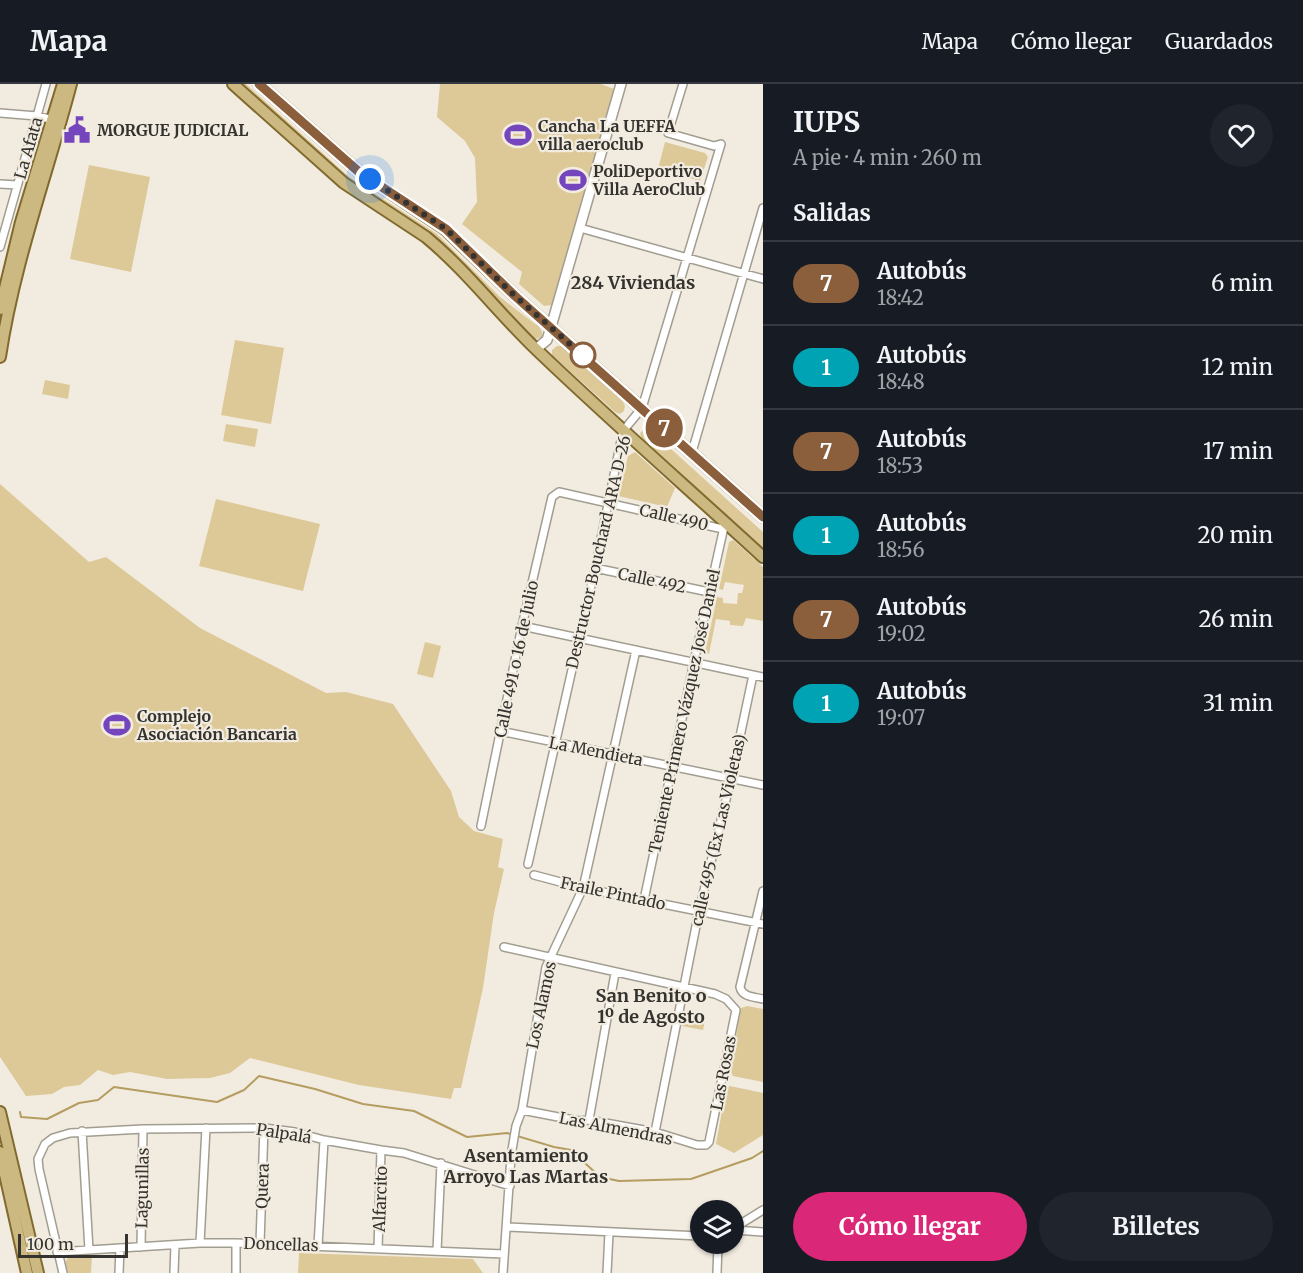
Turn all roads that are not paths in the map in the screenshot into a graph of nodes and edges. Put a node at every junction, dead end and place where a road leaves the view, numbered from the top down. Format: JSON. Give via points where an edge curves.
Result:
{"nodes":[{"id":1,"x":46,"y":84,"type":"edge"},
{"id":2,"x":63,"y":84,"type":"edge"},
{"id":3,"x":71,"y":84,"type":"edge"},
{"id":4,"x":77,"y":84,"type":"edge"},
{"id":5,"x":233,"y":84,"type":"edge"},
{"id":6,"x":259,"y":84,"type":"edge"},
{"id":7,"x":621,"y":84,"type":"edge"},
{"id":8,"x":683,"y":84,"type":"edge"},
{"id":9,"x":0,"y":113,"type":"edge"},
{"id":10,"x":37,"y":116,"type":"junction"},
{"id":11,"x":57,"y":121,"type":"junction"},
{"id":12,"x":0,"y":184,"type":"edge"},
{"id":13,"x":17,"y":185,"type":"junction"},
{"id":14,"x":763,"y":208,"type":"edge"},
{"id":15,"x":580,"y":228,"type":"junction"},
{"id":16,"x":0,"y":247,"type":"edge"},
{"id":17,"x":688,"y":258,"type":"junction"},
{"id":18,"x":744,"y":274,"type":"junction"},
{"id":19,"x":763,"y":279,"type":"edge"},
{"id":20,"x":0,"y":309,"type":"edge"},
{"id":21,"x":551,"y":327,"type":"junction"},
{"id":22,"x":536,"y":349,"type":"junction"},
{"id":23,"x":0,"y":357,"type":"edge"},
{"id":24,"x":642,"y":408,"type":"junction"},
{"id":25,"x":623,"y":431,"type":"junction"},
{"id":26,"x":692,"y":453,"type":"junction"},
{"id":27,"x":554,"y":494,"type":"joint"},
{"id":28,"x":609,"y":502,"type":"junction"},
{"id":29,"x":763,"y":517,"type":"edge"},
{"id":30,"x":725,"y":527,"type":"junction"},
{"id":31,"x":763,"y":557,"type":"edge"},
{"id":32,"x":595,"y":568,"type":"junction"},
{"id":33,"x":709,"y":592,"type":"junction"},
{"id":34,"x":522,"y":626,"type":"junction"},
{"id":35,"x":579,"y":638,"type":"junction"},
{"id":36,"x":636,"y":650,"type":"junction"},
{"id":37,"x":694,"y":662,"type":"junction"},
{"id":38,"x":753,"y":675,"type":"junction"},
{"id":39,"x":763,"y":677,"type":"edge"},
{"id":40,"x":500,"y":731,"type":"junction"},
{"id":41,"x":555,"y":743,"type":"junction"},
{"id":42,"x":614,"y":754,"type":"junction"},
{"id":43,"x":672,"y":766,"type":"junction"},
{"id":44,"x":731,"y":779,"type":"junction"},
{"id":45,"x":763,"y":785,"type":"edge"},
{"id":46,"x":482,"y":826,"type":"dead end"},
{"id":47,"x":528,"y":864,"type":"dead end"},
{"id":48,"x":534,"y":875,"type":"dead end"},
{"id":49,"x":583,"y":888,"type":"junction"},
{"id":50,"x":763,"y":891,"type":"edge"},
{"id":51,"x":644,"y":900,"type":"junction"},
{"id":52,"x":699,"y":911,"type":"junction"},
{"id":53,"x":759,"y":923,"type":"edge"},
{"id":54,"x":504,"y":947,"type":"dead end"},
{"id":55,"x":549,"y":958,"type":"junction"},
{"id":56,"x":615,"y":973,"type":"junction"},
{"id":57,"x":683,"y":986,"type":"junction"},
{"id":58,"x":763,"y":999,"type":"edge"},
{"id":59,"x":522,"y":1110,"type":"junction"},
{"id":60,"x":0,"y":1112,"type":"edge"},
{"id":61,"x":589,"y":1120,"type":"junction"},
{"id":62,"x":206,"y":1128,"type":"junction"},
{"id":63,"x":264,"y":1128,"type":"junction"},
{"id":64,"x":143,"y":1129,"type":"junction"},
{"id":65,"x":82,"y":1131,"type":"junction"},
{"id":66,"x":655,"y":1132,"type":"junction"},
{"id":67,"x":324,"y":1140,"type":"junction"},
{"id":68,"x":709,"y":1142,"type":"joint"},
{"id":69,"x":381,"y":1150,"type":"junction"},
{"id":70,"x":0,"y":1152,"type":"edge"},
{"id":71,"x":441,"y":1163,"type":"junction"},
{"id":72,"x":510,"y":1186,"type":"junction"},
{"id":73,"x":763,"y":1210,"type":"edge"},
{"id":74,"x":744,"y":1222,"type":"edge"},
{"id":75,"x":507,"y":1227,"type":"junction"},
{"id":76,"x":744,"y":1230,"type":"edge"},
{"id":77,"x":763,"y":1232,"type":"edge"},
{"id":78,"x":609,"y":1233,"type":"junction"},
{"id":79,"x":690,"y":1236,"type":"edge"},
{"id":80,"x":200,"y":1243,"type":"junction"},
{"id":81,"x":236,"y":1243,"type":"junction"},
{"id":82,"x":260,"y":1243,"type":"junction"},
{"id":83,"x":175,"y":1245,"type":"junction"},
{"id":84,"x":318,"y":1246,"type":"junction"},
{"id":85,"x":141,"y":1247,"type":"junction"},
{"id":86,"x":120,"y":1248,"type":"junction"},
{"id":87,"x":378,"y":1249,"type":"junction"},
{"id":88,"x":89,"y":1250,"type":"junction"},
{"id":89,"x":436,"y":1251,"type":"junction"},
{"id":90,"x":57,"y":1252,"type":"junction"},
{"id":91,"x":504,"y":1254,"type":"junction"},
{"id":92,"x":718,"y":1254,"type":"edge"},
{"id":93,"x":29,"y":1273,"type":"edge"},
{"id":94,"x":40,"y":1273,"type":"edge"},
{"id":95,"x":63,"y":1273,"type":"edge"},
{"id":96,"x":119,"y":1273,"type":"edge"},
{"id":97,"x":174,"y":1273,"type":"edge"},
{"id":98,"x":236,"y":1273,"type":"edge"},
{"id":99,"x":503,"y":1273,"type":"edge"},
{"id":100,"x":607,"y":1273,"type":"edge"},
{"id":101,"x":717,"y":1273,"type":"edge"}],
"edges":[{"from":1,"to":10,"type":"street","name":"La Afata"},
{"from":2,"to":11,"type":"main road"},
{"from":3,"to":11,"type":"main road"},
{"from":4,"to":11,"type":"main road","via":[[66,117]]},
{"from":5,"to":22,"type":"main road","via":[[344,183],[438,247]]},
{"from":6,"to":21,"type":"main road","via":[[359,172],[446,229]]},
{"from":7,"to":15,"type":"street"},
{"from":8,"to":17,"type":"street","name":"Destructor Bouchard ARA D-26","via":[[668,133],[714,146],[721,144]]},
{"from":9,"to":10,"type":"street"},
{"from":10,"to":11,"type":"street"},
{"from":10,"to":13,"type":"street","name":"La Afata"},
{"from":11,"to":20,"type":"main road","via":[[21,222]]},
{"from":11,"to":23,"type":"main road","via":[[26,236]]},
{"from":12,"to":13,"type":"street"},
{"from":13,"to":16,"type":"street","name":"La Afata"},
{"from":14,"to":18,"type":"street"},
{"from":15,"to":17,"type":"street"},
{"from":15,"to":21,"type":"street"},
{"from":17,"to":18,"type":"street"},
{"from":17,"to":24,"type":"street","name":"Destructor Bouchard ARA D-26"},
{"from":18,"to":19,"type":"street"},
{"from":18,"to":26,"type":"street"},
{"from":21,"to":22,"type":"street","via":[[547,340]]},
{"from":21,"to":24,"type":"main road"},
{"from":22,"to":25,"type":"main road"},
{"from":24,"to":25,"type":"street","name":"Destructor Bouchard ARA D-26"},
{"from":24,"to":26,"type":"main road"},
{"from":25,"to":28,"type":"street","name":"Destructor Bouchard ARA D-26"},
{"from":25,"to":30,"type":"main road"},
{"from":26,"to":29,"type":"main road"},
{"from":27,"to":28,"type":"street","name":"Calle 490"},
{"from":27,"to":34,"type":"street","name":"Calle 491 o 16 de Julio"},
{"from":28,"to":30,"type":"street","name":"Calle 490"},
{"from":28,"to":32,"type":"street","name":"Destructor Bouchard ARA D-26"},
{"from":30,"to":31,"type":"main road"},
{"from":30,"to":33,"type":"street","name":"Teniente Primero Vázquez José Daniel"},
{"from":32,"to":33,"type":"street","name":"Calle 492"},
{"from":32,"to":35,"type":"street","name":"Destructor Bouchard ARA D-26"},
{"from":33,"to":37,"type":"street","name":"Teniente Primero Vázquez José Daniel"},
{"from":34,"to":35,"type":"street"},
{"from":34,"to":40,"type":"street","name":"Calle 491 o 16 de Julio"},
{"from":35,"to":36,"type":"street"},
{"from":35,"to":41,"type":"street","name":"Destructor Bouchard ARA D-26"},
{"from":36,"to":37,"type":"street"},
{"from":36,"to":42,"type":"street","name":"Los Alamos"},
{"from":37,"to":38,"type":"street"},
{"from":37,"to":43,"type":"street","name":"Teniente Primero Vázquez José Daniel"},
{"from":38,"to":39,"type":"street"},
{"from":38,"to":44,"type":"street","name":"calle 495 (Ex Las Violetas)"},
{"from":40,"to":41,"type":"street","name":"La Mendieta"},
{"from":40,"to":46,"type":"street","name":"Calle 491 o 16 de Julio"},
{"from":41,"to":42,"type":"street","name":"La Mendieta"},
{"from":41,"to":47,"type":"street","name":"Destructor Bouchard ARA D-26"},
{"from":42,"to":43,"type":"street","name":"La Mendieta"},
{"from":42,"to":49,"type":"street","name":"Los Alamos"},
{"from":43,"to":44,"type":"street","name":"La Mendieta"},
{"from":43,"to":51,"type":"street","name":"Teniente Primero Vázquez José Daniel"},
{"from":44,"to":45,"type":"street","name":"La Mendieta"},
{"from":44,"to":52,"type":"street","name":"calle 495 (Ex Las Violetas)"},
{"from":48,"to":49,"type":"street","name":"Fraile Pintado"},
{"from":49,"to":51,"type":"street","name":"Fraile Pintado"},
{"from":49,"to":55,"type":"street","name":"Los Alamos"},
{"from":50,"to":53,"type":"street"},
{"from":51,"to":52,"type":"street","name":"Fraile Pintado"},
{"from":52,"to":53,"type":"street","name":"Fraile Pintado"},
{"from":52,"to":57,"type":"street","name":"calle 495 (Ex Las Violetas)"},
{"from":53,"to":58,"type":"street","via":[[740,987],[745,995]]},
{"from":54,"to":55,"type":"street"},
{"from":55,"to":56,"type":"street"},
{"from":55,"to":59,"type":"street","name":"Los Alamos"},
{"from":56,"to":57,"type":"street"},
{"from":56,"to":61,"type":"street"},
{"from":57,"to":66,"type":"street","name":"calle 495 (Ex Las Violetas)"},
{"from":57,"to":68,"type":"street","name":"Las Rosas","via":[[715,994],[736,1010]]},
{"from":59,"to":61,"type":"street","name":"Las Almendras"},
{"from":59,"to":72,"type":"street","name":"Los Alamos","via":[[511,1156]]},
{"from":60,"to":94,"type":"main road"},
{"from":61,"to":66,"type":"street","name":"Las Almendras"},
{"from":62,"to":63,"type":"street","name":"Palpalá"},
{"from":62,"to":64,"type":"street","name":"Palpalá"},
{"from":62,"to":80,"type":"street"},
{"from":63,"to":67,"type":"street","name":"Palpalá"},
{"from":63,"to":82,"type":"street","name":"Quera"},
{"from":64,"to":65,"type":"street","name":"Palpalá"},
{"from":64,"to":85,"type":"street","name":"Lagunillas"},
{"from":65,"to":88,"type":"street"},
{"from":65,"to":90,"type":"street","name":"Palpalá","via":[[53,1138],[45,1144],[38,1159]]},
{"from":66,"to":68,"type":"street","name":"Las Almendras","via":[[697,1145]]},
{"from":67,"to":69,"type":"street","name":"Palpalá"},
{"from":67,"to":84,"type":"street"},
{"from":69,"to":71,"type":"street","name":"Palpalá"},
{"from":69,"to":87,"type":"street","name":"Alfarcito"},
{"from":70,"to":93,"type":"main road"},
{"from":71,"to":72,"type":"street","name":"Palpalá"},
{"from":71,"to":89,"type":"street"},
{"from":72,"to":75,"type":"street","name":"Los Alamos"},
{"from":73,"to":74,"type":"street"},
{"from":75,"to":78,"type":"street"},
{"from":75,"to":91,"type":"street","name":"Los Alamos"},
{"from":76,"to":77,"type":"street"},
{"from":78,"to":79,"type":"street"},
{"from":78,"to":100,"type":"street"},
{"from":80,"to":81,"type":"street","name":"Doncellas"},
{"from":80,"to":83,"type":"street","name":"Doncellas"},
{"from":81,"to":82,"type":"street","name":"Doncellas"},
{"from":81,"to":98,"type":"street"},
{"from":82,"to":84,"type":"street","name":"Doncellas"},
{"from":83,"to":85,"type":"street","name":"Doncellas"},
{"from":83,"to":97,"type":"street"},
{"from":84,"to":87,"type":"street","name":"Doncellas"},
{"from":85,"to":86,"type":"street","name":"Doncellas"},
{"from":86,"to":88,"type":"street","name":"Doncellas"},
{"from":86,"to":96,"type":"street"},
{"from":87,"to":89,"type":"street","name":"Doncellas"},
{"from":88,"to":90,"type":"street","name":"Doncellas"},
{"from":89,"to":91,"type":"street","name":"Doncellas"},
{"from":90,"to":95,"type":"street"},
{"from":91,"to":99,"type":"street","name":"Los Alamos"},
{"from":92,"to":101,"type":"street"}]}
